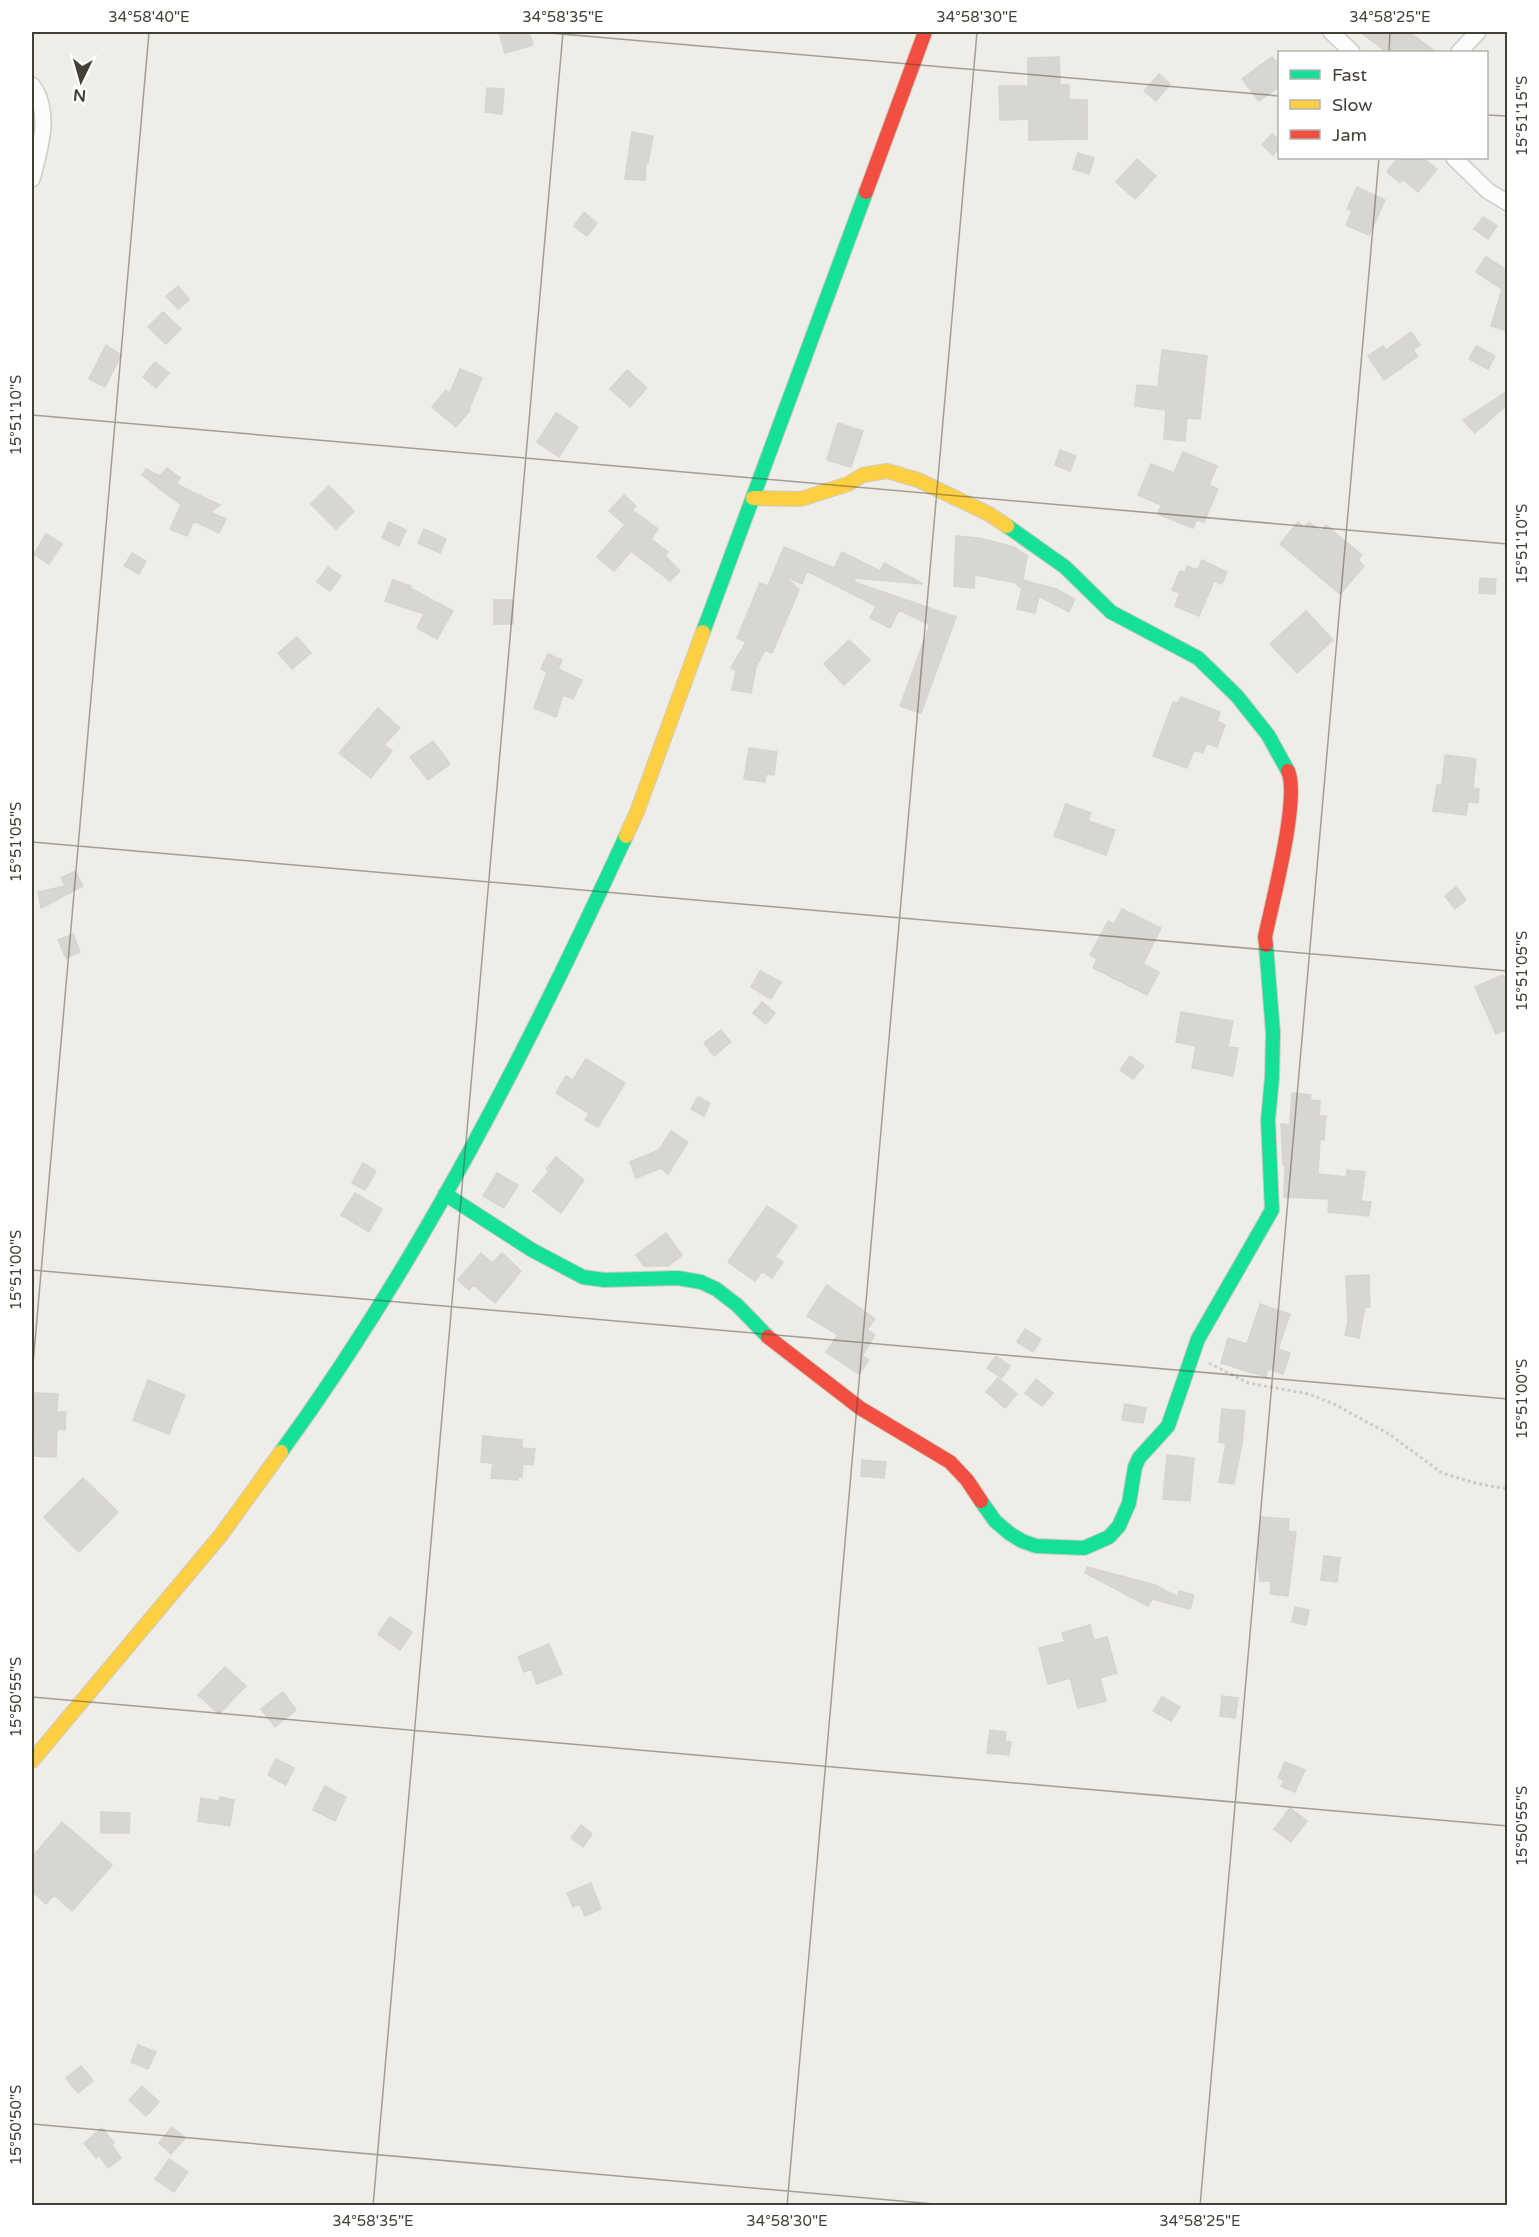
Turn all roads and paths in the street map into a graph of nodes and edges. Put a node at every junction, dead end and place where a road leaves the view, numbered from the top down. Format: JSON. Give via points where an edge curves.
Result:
{"nodes":[{"id":1,"x":926,"y":32,"type":"edge"},
{"id":2,"x":1331,"y":32,"type":"edge"},
{"id":3,"x":1478,"y":32,"type":"edge"},
{"id":4,"x":1351,"y":51,"type":"edge"},
{"id":5,"x":1460,"y":51,"type":"edge"},
{"id":6,"x":32,"y":85,"type":"edge"},
{"id":7,"x":1456,"y":159,"type":"edge"},
{"id":8,"x":32,"y":179,"type":"edge"},
{"id":9,"x":1508,"y":202,"type":"edge"},
{"id":10,"x":753,"y":498,"type":"junction"},
{"id":11,"x":444,"y":1194,"type":"junction"},
{"id":12,"x":1192,"y":1354,"type":"junction"},
{"id":13,"x":1508,"y":1489,"type":"edge"},
{"id":14,"x":32,"y":1761,"type":"edge"}],
"edges":[{"from":1,"to":10,"type":"main road"},
{"from":2,"to":4,"type":"street"},
{"from":3,"to":5,"type":"street"},
{"from":6,"to":8,"type":"street","via":[[43,104],[43,117]]},
{"from":7,"to":9,"type":"street","via":[[1488,191]]},
{"from":10,"to":11,"type":"main road","via":[[637,812],[565,969]]},
{"from":10,"to":12,"type":"main road","via":[[801,499],[848,484],[862,475],[887,471],[918,480],[989,514],[1065,567],[1111,612],[1198,658],[1237,696],[1282,758],[1290,776],[1291,807],[1265,936],[1273,1033],[1268,1120],[1272,1210]]},
{"from":11,"to":12,"type":"main road","via":[[570,1272],[603,1280],[678,1278],[716,1289],[772,1341],[860,1408],[950,1462],[995,1521],[1022,1541],[1036,1546],[1084,1548],[1109,1537],[1119,1526],[1129,1503],[1135,1467],[1146,1448],[1168,1426]]},
{"from":11,"to":14,"type":"main road","via":[[394,1283],[316,1404],[221,1535]]},
{"from":12,"to":13,"type":"path","via":[[1248,1383],[1309,1394],[1335,1404],[1389,1434],[1442,1473]]}]}
